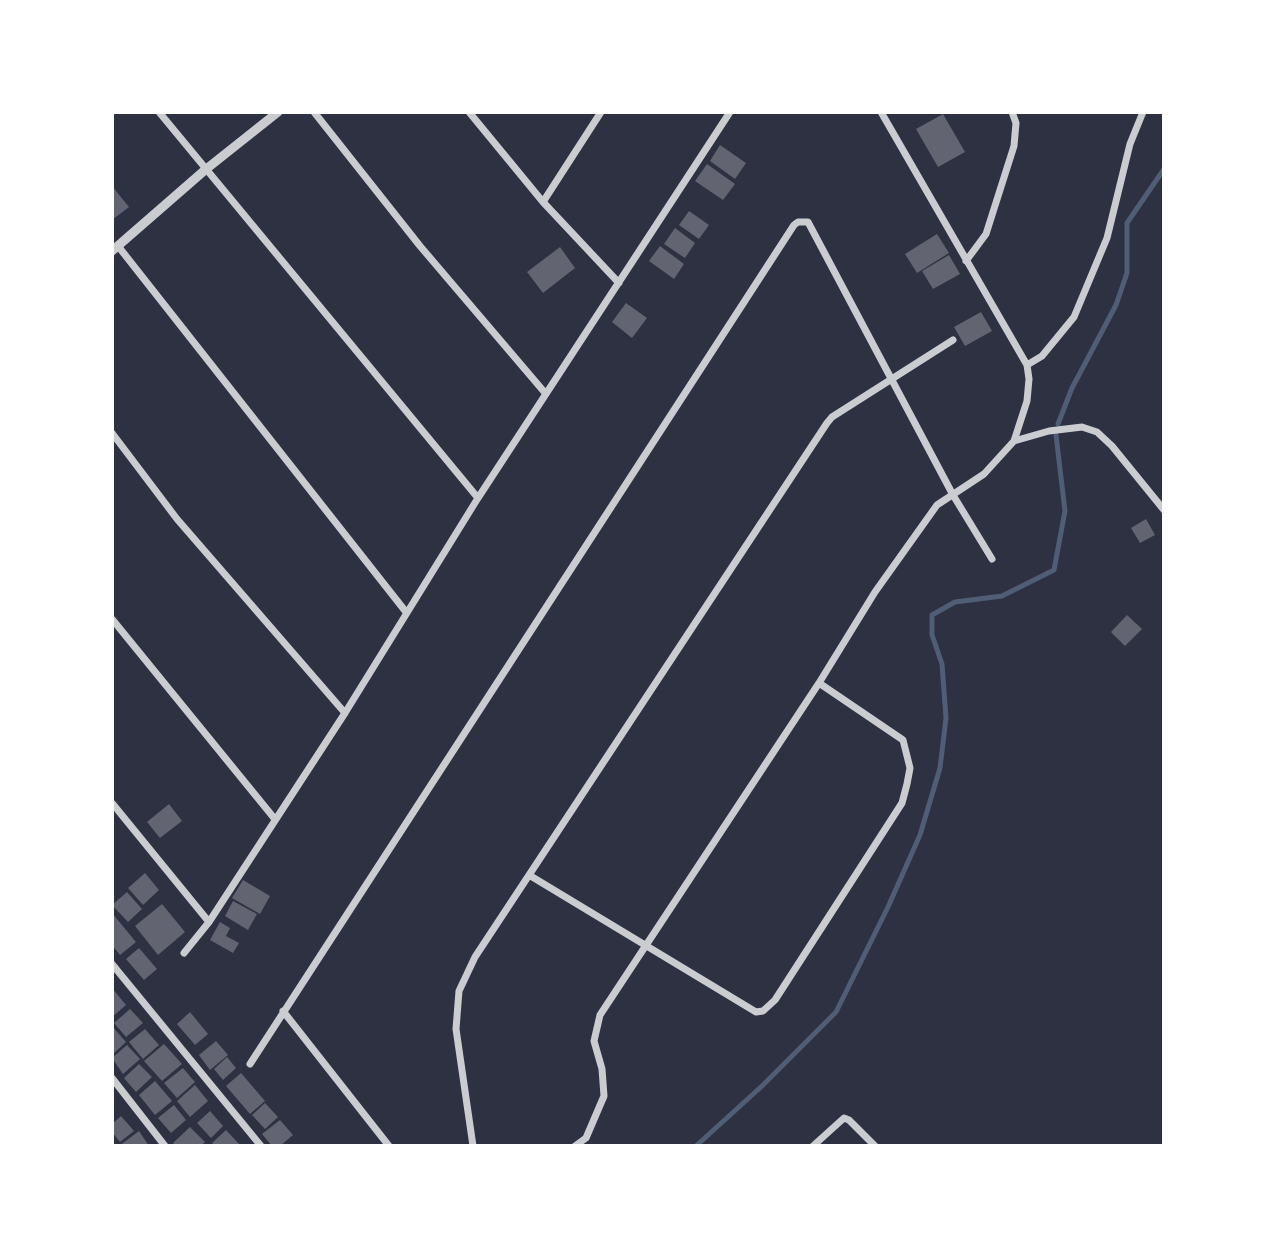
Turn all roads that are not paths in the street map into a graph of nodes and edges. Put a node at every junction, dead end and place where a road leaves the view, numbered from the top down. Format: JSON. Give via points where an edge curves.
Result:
{"nodes":[{"id":1,"x":159,"y":112,"type":"edge"},
{"id":2,"x":278,"y":112,"type":"edge"},
{"id":3,"x":314,"y":112,"type":"edge"},
{"id":4,"x":469,"y":112,"type":"edge"},
{"id":5,"x":601,"y":112,"type":"edge"},
{"id":6,"x":730,"y":112,"type":"edge"},
{"id":7,"x":881,"y":112,"type":"edge"},
{"id":8,"x":1012,"y":112,"type":"edge"},
{"id":9,"x":1143,"y":112,"type":"edge"},
{"id":10,"x":205,"y":170,"type":"junction"},
{"id":11,"x":543,"y":202,"type":"junction"},
{"id":12,"x":115,"y":249,"type":"edge"},
{"id":13,"x":966,"y":261,"type":"junction"},
{"id":14,"x":619,"y":283,"type":"junction"},
{"id":15,"x":953,"y":340,"type":"dead end"},
{"id":16,"x":1027,"y":365,"type":"junction"},
{"id":17,"x":891,"y":378,"type":"junction"},
{"id":18,"x":546,"y":394,"type":"junction"},
{"id":19,"x":112,"y":433,"type":"edge"},
{"id":20,"x":1014,"y":441,"type":"junction"},
{"id":21,"x":953,"y":495,"type":"junction"},
{"id":22,"x":478,"y":498,"type":"junction"},
{"id":23,"x":1164,"y":510,"type":"edge"},
{"id":24,"x":992,"y":559,"type":"dead end"},
{"id":25,"x":406,"y":612,"type":"junction"},
{"id":26,"x":112,"y":619,"type":"edge"},
{"id":27,"x":819,"y":683,"type":"junction"},
{"id":28,"x":345,"y":713,"type":"junction"},
{"id":29,"x":112,"y":803,"type":"edge"},
{"id":30,"x":274,"y":818,"type":"junction"},
{"id":31,"x":529,"y":875,"type":"junction"},
{"id":32,"x":209,"y":922,"type":"junction"},
{"id":33,"x":648,"y":946,"type":"junction"},
{"id":34,"x":184,"y":953,"type":"dead end"},
{"id":35,"x":112,"y":964,"type":"edge"},
{"id":36,"x":283,"y":1011,"type":"junction"},
{"id":37,"x":250,"y":1064,"type":"dead end"},
{"id":38,"x":112,"y":1078,"type":"edge"},
{"id":39,"x":165,"y":1146,"type":"edge"},
{"id":40,"x":261,"y":1146,"type":"edge"},
{"id":41,"x":389,"y":1146,"type":"edge"},
{"id":42,"x":473,"y":1146,"type":"edge"},
{"id":43,"x":575,"y":1146,"type":"edge"},
{"id":44,"x":813,"y":1146,"type":"edge"},
{"id":45,"x":875,"y":1146,"type":"edge"}],
"edges":[{"from":1,"to":10,"type":"street"},
{"from":2,"to":10,"type":"street"},
{"from":3,"to":18,"type":"street"},
{"from":4,"to":11,"type":"street"},
{"from":5,"to":11,"type":"street"},
{"from":6,"to":14,"type":"street"},
{"from":7,"to":13,"type":"street"},
{"from":8,"to":13,"type":"street","via":[[1014,146],[986,234]]},
{"from":9,"to":16,"type":"street","via":[[1107,238],[1074,317],[1042,356]]},
{"from":10,"to":12,"type":"street"},
{"from":10,"to":22,"type":"street"},
{"from":11,"to":14,"type":"street"},
{"from":12,"to":25,"type":"street"},
{"from":13,"to":16,"type":"street"},
{"from":14,"to":18,"type":"street"},
{"from":15,"to":17,"type":"street"},
{"from":16,"to":20,"type":"street","via":[[1027,401]]},
{"from":17,"to":21,"type":"street"},
{"from":17,"to":31,"type":"street","via":[[827,423]]},
{"from":17,"to":36,"type":"street","via":[[808,222],[798,222]]},
{"from":18,"to":22,"type":"street"},
{"from":19,"to":28,"type":"street","via":[[177,519]]},
{"from":20,"to":21,"type":"street","via":[[984,474]]},
{"from":20,"to":23,"type":"street","via":[[1082,427],[1097,432]]},
{"from":21,"to":24,"type":"street"},
{"from":21,"to":27,"type":"street","via":[[937,505]]},
{"from":22,"to":25,"type":"street"},
{"from":25,"to":28,"type":"street"},
{"from":26,"to":30,"type":"street"},
{"from":27,"to":33,"type":"street"},
{"from":27,"to":33,"type":"street","via":[[903,740],[910,768],[902,803],[775,1000],[756,1012]]},
{"from":28,"to":30,"type":"street"},
{"from":29,"to":32,"type":"street"},
{"from":30,"to":32,"type":"street"},
{"from":31,"to":33,"type":"street"},
{"from":31,"to":42,"type":"street","via":[[459,991],[456,1029]]},
{"from":32,"to":34,"type":"street"},
{"from":33,"to":43,"type":"street","via":[[600,1015],[594,1041],[604,1096],[586,1138]]},
{"from":35,"to":40,"type":"street"},
{"from":36,"to":37,"type":"street"},
{"from":36,"to":41,"type":"street"},
{"from":38,"to":39,"type":"street"},
{"from":44,"to":45,"type":"street","via":[[844,1118]]}]}
